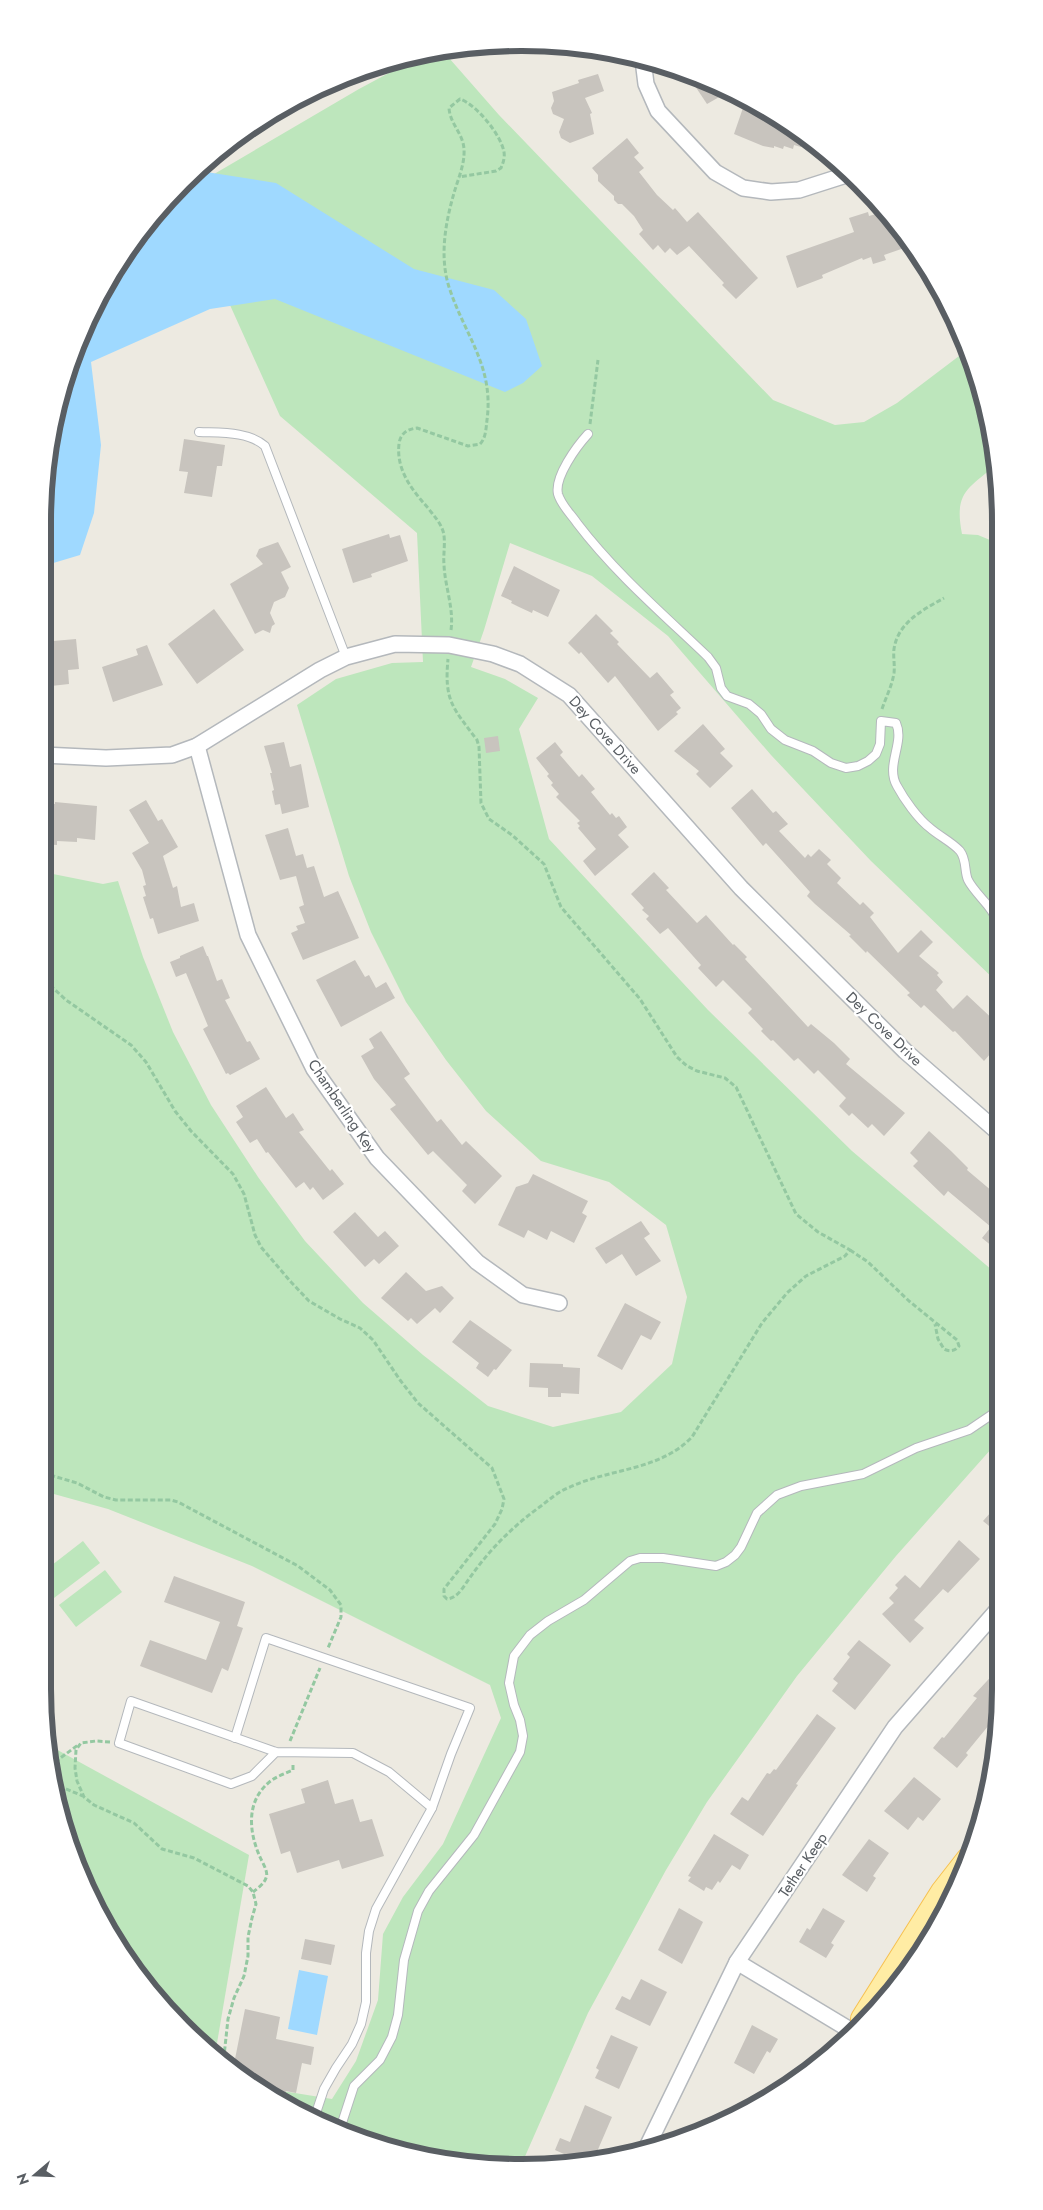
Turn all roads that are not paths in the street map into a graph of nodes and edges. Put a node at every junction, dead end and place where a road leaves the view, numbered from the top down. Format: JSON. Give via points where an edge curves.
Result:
{"nodes":[{"id":1,"x":644,"y":67,"type":"edge"},
{"id":2,"x":841,"y":177,"type":"edge"},
{"id":3,"x":199,"y":432,"type":"dead end"},
{"id":4,"x":588,"y":434,"type":"road end"},
{"id":5,"x":346,"y":657,"type":"junction"},
{"id":6,"x":198,"y":746,"type":"junction"},
{"id":7,"x":51,"y":755,"type":"edge"},
{"id":8,"x":992,"y":910,"type":"edge"},
{"id":9,"x":992,"y":1127,"type":"edge"},
{"id":10,"x":559,"y":1302,"type":"dead end"},
{"id":11,"x":992,"y":1416,"type":"edge"},
{"id":12,"x":992,"y":1616,"type":"edge"},
{"id":13,"x":235,"y":1738,"type":"junction"},
{"id":14,"x":276,"y":1752,"type":"junction"},
{"id":15,"x":432,"y":1808,"type":"junction"},
{"id":16,"x":948,"y":1886,"type":"edge"},
{"id":17,"x":737,"y":1962,"type":"junction"},
{"id":18,"x":877,"y":1996,"type":"edge"},
{"id":19,"x":847,"y":2028,"type":"edge"},
{"id":20,"x":317,"y":2111,"type":"edge"},
{"id":21,"x":342,"y":2123,"type":"edge"},
{"id":22,"x":650,"y":2141,"type":"edge"}],
"edges":[{"from":1,"to":2,"type":"street","via":[[646,84],[658,111],[716,172],[743,188],[771,192],[799,190]]},
{"from":3,"to":5,"type":"lane","via":[[246,436],[265,446]]},
{"from":4,"to":8,"type":"lane","via":[[565,465],[558,493],[564,506],[598,550],[708,657],[727,696],[749,704],[785,740],[846,768],[858,766],[876,754],[881,722],[896,723],[899,730],[893,760],[896,785],[927,826],[959,850],[964,857],[967,879]]},
{"from":5,"to":6,"type":"street","name":"Dey Cove Drive"},
{"from":5,"to":9,"type":"street","name":"Dey Cove Drive","via":[[395,644],[450,645],[493,654],[520,664],[570,695],[741,888],[905,1051]]},
{"from":6,"to":7,"type":"street","name":"Dey Cove Drive","via":[[172,755],[141,758]]},
{"from":6,"to":10,"type":"street","name":"Chamberling Key","via":[[248,935],[314,1069],[377,1158],[477,1262],[522,1295]]},
{"from":11,"to":21,"type":"lane","via":[[969,1430],[916,1448],[863,1474],[801,1486],[777,1495],[757,1513],[741,1547],[726,1562],[716,1566],[663,1558],[630,1561],[584,1600],[530,1635],[514,1656],[509,1683],[522,1728],[520,1752],[474,1835],[429,1891],[418,1911],[404,1960],[398,2015],[392,2037],[380,2060],[354,2086]]},
{"from":12,"to":17,"type":"street","name":"Tether Keep","via":[[895,1727]]},
{"from":13,"to":14,"type":"lane"},
{"from":13,"to":14,"type":"lane","via":[[131,1702],[119,1743],[231,1784],[252,1776]]},
{"from":13,"to":15,"type":"lane","via":[[266,1638],[470,1708]]},
{"from":14,"to":15,"type":"lane","via":[[354,1753],[389,1772]]},
{"from":15,"to":20,"type":"lane","via":[[376,1909],[366,1953],[366,2002],[361,2024],[324,2089]]},
{"from":16,"to":18,"type":"main road"},
{"from":17,"to":19,"type":"street"},
{"from":17,"to":22,"type":"street","name":"Tether Keep"}]}
